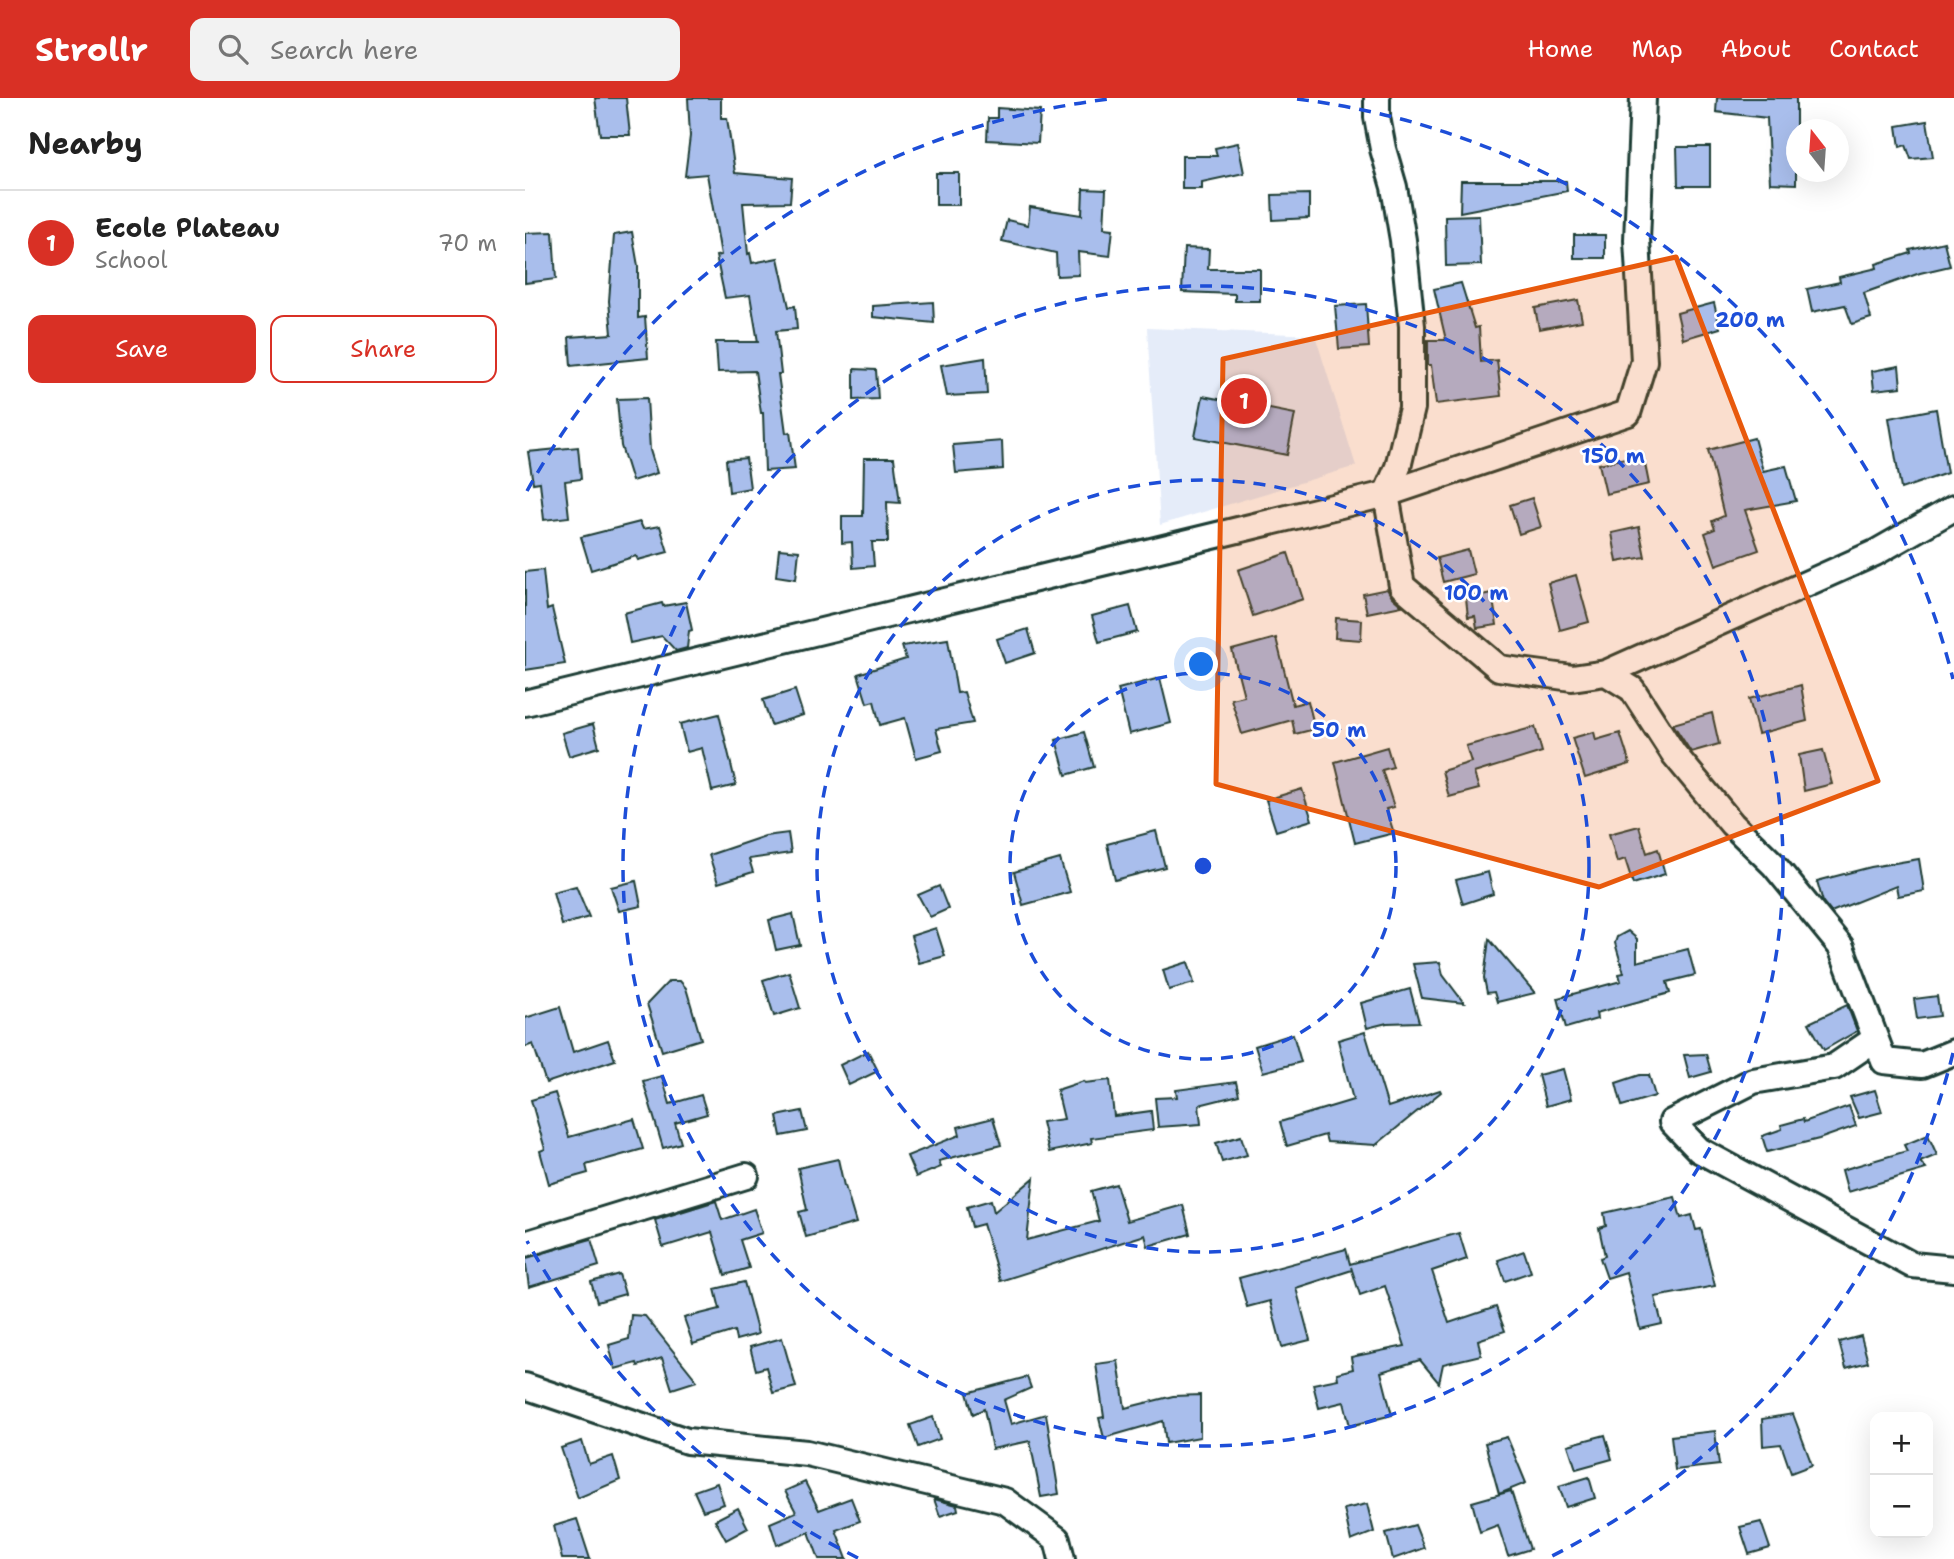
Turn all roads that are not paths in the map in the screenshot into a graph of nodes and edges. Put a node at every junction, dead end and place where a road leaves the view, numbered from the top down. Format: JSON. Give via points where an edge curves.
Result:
{"nodes":[{"id":1,"x":1377,"y":98,"type":"edge"},
{"id":2,"x":1643,"y":98,"type":"edge"},
{"id":3,"x":1386,"y":494,"type":"junction"},
{"id":4,"x":1954,"y":508,"type":"edge"},
{"id":5,"x":1606,"y":673,"type":"junction"},
{"id":6,"x":525,"y":703,"type":"edge"},
{"id":7,"x":1875,"y":1039,"type":"junction"},
{"id":8,"x":1954,"y":1052,"type":"edge"},
{"id":9,"x":746,"y":1175,"type":"dead end"},
{"id":10,"x":525,"y":1244,"type":"edge"},
{"id":11,"x":1954,"y":1269,"type":"edge"},
{"id":12,"x":525,"y":1386,"type":"edge"},
{"id":13,"x":1062,"y":1559,"type":"edge"}],
"edges":[{"from":1,"to":3,"type":"street","via":[[1403,240],[1412,326],[1412,408],[1398,467]]},
{"from":2,"to":3,"type":"street","via":[[1637,240],[1644,361],[1628,413]]},
{"from":3,"to":5,"type":"street","via":[[1402,586],[1499,668],[1572,678]]},
{"from":3,"to":6,"type":"street"},
{"from":4,"to":5,"type":"street","via":[[1875,553]]},
{"from":5,"to":7,"type":"street","via":[[1632,689],[1674,754],[1841,947]]},
{"from":7,"to":8,"type":"street","via":[[1884,1061],[1922,1065]]},
{"from":7,"to":11,"type":"street","via":[[1834,1067],[1753,1081],[1672,1122],[1699,1150],[1912,1265]]},
{"from":9,"to":10,"type":"street"},
{"from":12,"to":13,"type":"street","via":[[687,1441],[807,1453],[1005,1501],[1057,1539]]}]}
